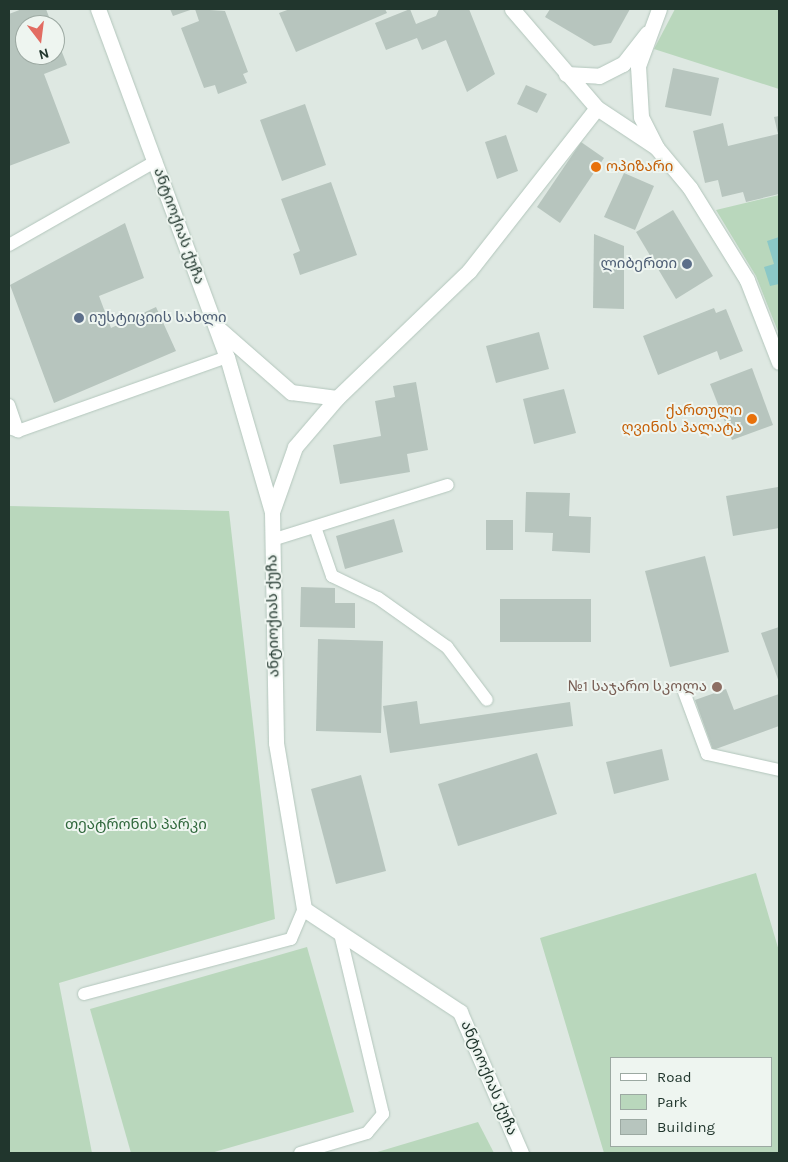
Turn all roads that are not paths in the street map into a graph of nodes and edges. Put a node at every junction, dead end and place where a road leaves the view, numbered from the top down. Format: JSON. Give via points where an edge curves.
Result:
{"nodes":[{"id":1,"x":98,"y":9,"type":"edge"},
{"id":2,"x":512,"y":9,"type":"edge"},
{"id":3,"x":659,"y":9,"type":"edge"},
{"id":4,"x":647,"y":33,"type":"junction"},
{"id":5,"x":566,"y":74,"type":"junction"},
{"id":6,"x":596,"y":108,"type":"junction"},
{"id":7,"x":656,"y":147,"type":"junction"},
{"id":8,"x":156,"y":162,"type":"junction"},
{"id":9,"x":9,"y":245,"type":"edge"},
{"id":10,"x":216,"y":326,"type":"junction"},
{"id":11,"x":227,"y":357,"type":"junction"},
{"id":12,"x":779,"y":362,"type":"edge"},
{"id":13,"x":337,"y":398,"type":"junction"},
{"id":14,"x":9,"y":405,"type":"edge"},
{"id":15,"x":13,"y":429,"type":"edge"},
{"id":16,"x":448,"y":485,"type":"dead end"},
{"id":17,"x":272,"y":512,"type":"junction"},
{"id":18,"x":314,"y":527,"type":"junction"},
{"id":19,"x":272,"y":540,"type":"junction"},
{"id":20,"x":684,"y":692,"type":"dead end"},
{"id":21,"x":486,"y":700,"type":"dead end"},
{"id":22,"x":779,"y":770,"type":"edge"},
{"id":23,"x":304,"y":909,"type":"junction"},
{"id":24,"x":340,"y":933,"type":"junction"},
{"id":25,"x":84,"y":994,"type":"dead end"},
{"id":26,"x":300,"y":1153,"type":"edge"},
{"id":27,"x":521,"y":1153,"type":"edge"}],
"edges":[{"from":1,"to":8,"type":"street","name":"ანტიოქიას ქუჩა"},
{"from":2,"to":5,"type":"street"},
{"from":3,"to":4,"type":"street"},
{"from":4,"to":5,"type":"street","via":[[623,64],[600,76]]},
{"from":4,"to":7,"type":"street","via":[[636,93],[641,117]]},
{"from":5,"to":6,"type":"street"},
{"from":6,"to":7,"type":"street"},
{"from":6,"to":13,"type":"street","via":[[469,271]]},
{"from":7,"to":12,"type":"street","via":[[690,188],[747,280]]},
{"from":8,"to":9,"type":"lane"},
{"from":8,"to":10,"type":"street","name":"ანტიოქიას ქუჩა"},
{"from":10,"to":11,"type":"street","name":"ანტიოქიას ქუჩა"},
{"from":10,"to":13,"type":"street","via":[[290,392]]},
{"from":11,"to":15,"type":"lane"},
{"from":11,"to":17,"type":"street","name":"ანტიოქიას ქუჩა"},
{"from":13,"to":17,"type":"street","via":[[295,447]]},
{"from":14,"to":15,"type":"lane"},
{"from":16,"to":18,"type":"lane"},
{"from":17,"to":19,"type":"street","name":"ანტიოქიას ქუჩა"},
{"from":18,"to":19,"type":"lane"},
{"from":18,"to":21,"type":"lane","via":[[332,576],[378,598],[447,647]]},
{"from":19,"to":23,"type":"street","name":"ანტიოქიას ქუჩა","via":[[276,743]]},
{"from":20,"to":22,"type":"lane","via":[[707,754]]},
{"from":23,"to":24,"type":"street","name":"ანტიოქიას ქუჩა"},
{"from":23,"to":25,"type":"lane","via":[[290,939]]},
{"from":24,"to":26,"type":"lane","via":[[383,1114],[368,1133]]},
{"from":24,"to":27,"type":"street","name":"ანტიოქიას ქუჩა","via":[[460,1012]]}]}
